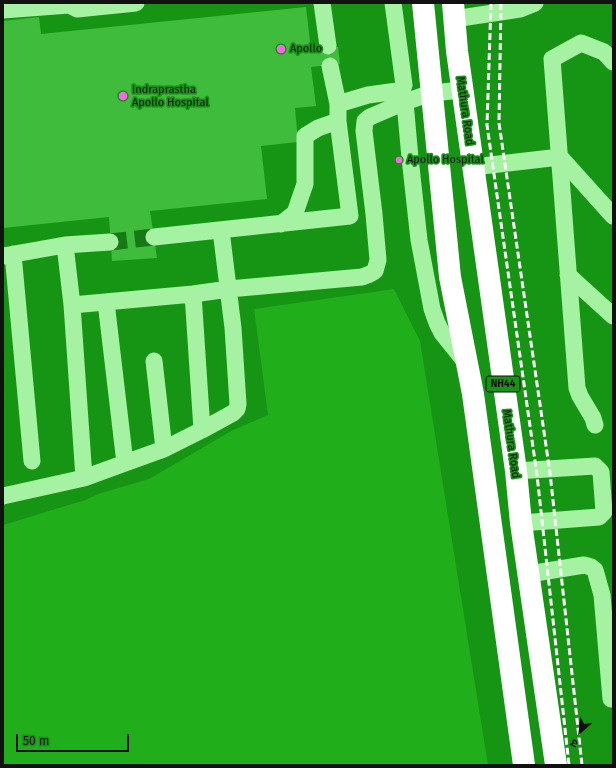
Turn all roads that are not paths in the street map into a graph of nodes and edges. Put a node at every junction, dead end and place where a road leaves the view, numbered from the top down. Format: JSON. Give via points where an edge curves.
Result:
{"nodes":[{"id":1,"x":136,"y":3,"type":"edge"},
{"id":2,"x":322,"y":3,"type":"edge"},
{"id":3,"x":393,"y":3,"type":"edge"},
{"id":4,"x":423,"y":3,"type":"edge"},
{"id":5,"x":535,"y":3,"type":"edge"},
{"id":6,"x":65,"y":4,"type":"edge"},
{"id":7,"x":3,"y":10,"type":"edge"},
{"id":8,"x":453,"y":11,"type":"edge"},
{"id":9,"x":328,"y":46,"type":"dead end"},
{"id":10,"x":613,"y":62,"type":"edge"},
{"id":11,"x":330,"y":66,"type":"dead end"},
{"id":12,"x":462,"y":90,"type":"junction"},
{"id":13,"x":431,"y":93,"type":"junction"},
{"id":14,"x":405,"y":102,"type":"junction"},
{"id":15,"x":338,"y":104,"type":"junction"},
{"id":16,"x":338,"y":121,"type":"junction"},
{"id":17,"x":560,"y":157,"type":"junction"},
{"id":18,"x":472,"y":167,"type":"junction"},
{"id":19,"x":374,"y":214,"type":"junction"},
{"id":20,"x":350,"y":216,"type":"junction"},
{"id":21,"x":613,"y":216,"type":"edge"},
{"id":22,"x":281,"y":224,"type":"junction"},
{"id":23,"x":221,"y":230,"type":"junction"},
{"id":24,"x":154,"y":237,"type":"tunnel mouth"},
{"id":25,"x":110,"y":242,"type":"tunnel mouth"},
{"id":26,"x":66,"y":245,"type":"junction"},
{"id":27,"x":8,"y":255,"type":"edge"},
{"id":28,"x":568,"y":275,"type":"junction"},
{"id":29,"x":229,"y":289,"type":"junction"},
{"id":30,"x":193,"y":294,"type":"junction"},
{"id":31,"x":106,"y":302,"type":"junction"},
{"id":32,"x":72,"y":305,"type":"junction"},
{"id":33,"x":613,"y":316,"type":"edge"},
{"id":34,"x":154,"y":361,"type":"dead end"},
{"id":35,"x":468,"y":364,"type":"junction"},
{"id":36,"x":595,"y":425,"type":"dead end"},
{"id":37,"x":202,"y":430,"type":"junction"},
{"id":38,"x":164,"y":449,"type":"junction"},
{"id":39,"x":32,"y":461,"type":"dead end"},
{"id":40,"x":125,"y":463,"type":"junction"},
{"id":41,"x":516,"y":471,"type":"junction"},
{"id":42,"x":84,"y":478,"type":"junction"},
{"id":43,"x":3,"y":496,"type":"edge"},
{"id":44,"x":521,"y":523,"type":"junction"},
{"id":45,"x":529,"y":574,"type":"junction"},
{"id":46,"x":611,"y":699,"type":"dead end"},
{"id":47,"x":524,"y":765,"type":"edge"},
{"id":48,"x":556,"y":765,"type":"edge"}],
"edges":[{"from":1,"to":6,"type":"street","via":[[76,9]]},
{"from":2,"to":9,"type":"street"},
{"from":3,"to":15,"type":"street","via":[[403,88]]},
{"from":4,"to":13,"type":"highway","number":"NH44"},
{"from":5,"to":8,"type":"street","via":[[520,9]]},
{"from":6,"to":7,"type":"street"},
{"from":8,"to":12,"type":"highway","name":"Mathura Road","number":"NH44"},
{"from":10,"to":17,"type":"street","via":[[604,52],[581,43],[552,59]]},
{"from":11,"to":15,"type":"street"},
{"from":12,"to":13,"type":"street"},
{"from":12,"to":18,"type":"highway","name":"Mathura Road","number":"NH44"},
{"from":13,"to":14,"type":"street"},
{"from":13,"to":35,"type":"highway","number":"NH44","via":[[450,277]]},
{"from":14,"to":19,"type":"street","via":[[370,117],[364,124]]},
{"from":14,"to":35,"type":"street","via":[[419,240],[432,309],[442,333]]},
{"from":15,"to":16,"type":"street"},
{"from":16,"to":20,"type":"street"},
{"from":16,"to":22,"type":"street","via":[[305,136],[305,184],[295,212]]},
{"from":17,"to":18,"type":"street"},
{"from":17,"to":21,"type":"street"},
{"from":17,"to":28,"type":"street"},
{"from":18,"to":41,"type":"highway","name":"Mathura Road","number":"NH44"},
{"from":19,"to":20,"type":"street"},
{"from":19,"to":29,"type":"street","via":[[378,260],[375,271],[370,274]]},
{"from":20,"to":22,"type":"street"},
{"from":22,"to":23,"type":"street"},
{"from":23,"to":24,"type":"street"},
{"from":23,"to":29,"type":"street"},
{"from":25,"to":26,"type":"street"},
{"from":26,"to":27,"type":"street"},
{"from":26,"to":32,"type":"street"},
{"from":27,"to":39,"type":"street"},
{"from":28,"to":33,"type":"street"},
{"from":28,"to":36,"type":"street","via":[[577,388]]},
{"from":29,"to":30,"type":"street"},
{"from":29,"to":37,"type":"street","via":[[238,404],[233,413]]},
{"from":30,"to":31,"type":"street"},
{"from":30,"to":37,"type":"street"},
{"from":31,"to":32,"type":"street"},
{"from":31,"to":40,"type":"street"},
{"from":32,"to":42,"type":"street"},
{"from":34,"to":38,"type":"street"},
{"from":35,"to":47,"type":"highway","number":"NH44"},
{"from":37,"to":38,"type":"street"},
{"from":38,"to":40,"type":"street"},
{"from":40,"to":42,"type":"street"},
{"from":41,"to":44,"type":"highway","name":"Mathura Road","number":"NH44"},
{"from":41,"to":44,"type":"street","via":[[595,466],[601,472],[604,512],[599,517]]},
{"from":42,"to":43,"type":"street"},
{"from":44,"to":45,"type":"highway","name":"Mathura Road","number":"NH44"},
{"from":45,"to":46,"type":"street","via":[[584,565],[595,570],[602,595]]},
{"from":45,"to":48,"type":"highway","name":"Mathura Road","number":"NH44"}]}
